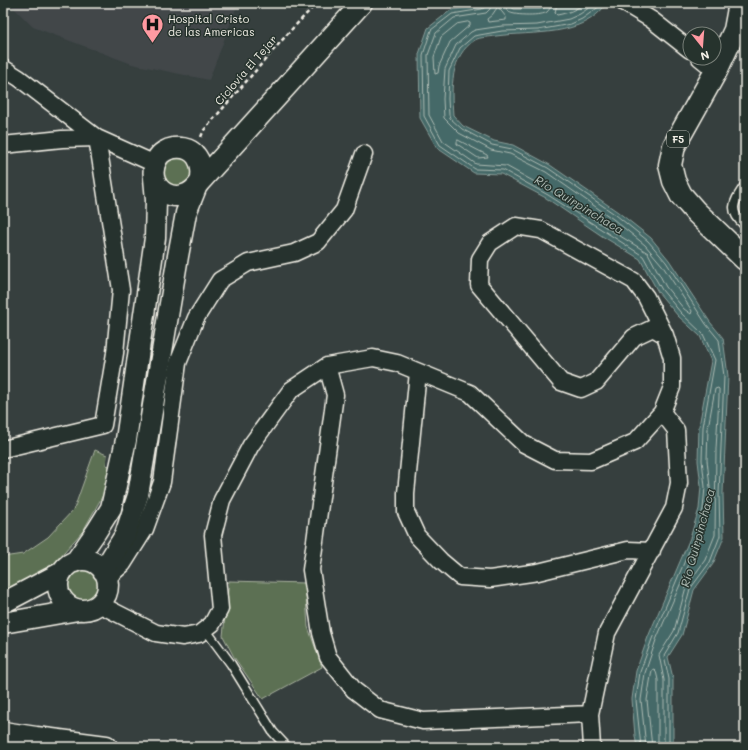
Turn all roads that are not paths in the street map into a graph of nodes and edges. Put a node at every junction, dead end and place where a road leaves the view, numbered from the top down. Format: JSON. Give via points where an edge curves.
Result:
{"nodes":[{"id":1,"x":362,"y":3,"type":"edge"},
{"id":2,"x":624,"y":3,"type":"edge"},
{"id":3,"x":740,"y":3,"type":"edge"},
{"id":4,"x":682,"y":44,"type":"edge"},
{"id":5,"x":722,"y":46,"type":"edge"},
{"id":6,"x":707,"y":66,"type":"edge"},
{"id":7,"x":3,"y":68,"type":"edge"},
{"id":8,"x":97,"y":138,"type":"junction"},
{"id":9,"x":3,"y":145,"type":"edge"},
{"id":10,"x":364,"y":154,"type":"dead end"},
{"id":11,"x":154,"y":171,"type":"junction"},
{"id":12,"x":198,"y":185,"type":"junction"},
{"id":13,"x":745,"y":185,"type":"edge"},
{"id":14,"x":745,"y":226,"type":"edge"},
{"id":15,"x":745,"y":259,"type":"edge"},
{"id":16,"x":665,"y":335,"type":"junction"},
{"id":17,"x":327,"y":366,"type":"junction"},
{"id":18,"x":418,"y":372,"type":"junction"},
{"id":19,"x":662,"y":412,"type":"junction"},
{"id":20,"x":3,"y":449,"type":"edge"},
{"id":21,"x":652,"y":550,"type":"junction"},
{"id":22,"x":68,"y":567,"type":"junction"},
{"id":23,"x":105,"y":575,"type":"junction"},
{"id":24,"x":3,"y":603,"type":"edge"},
{"id":25,"x":99,"y":604,"type":"junction"},
{"id":26,"x":78,"y":610,"type":"junction"},
{"id":27,"x":3,"y":623,"type":"edge"},
{"id":28,"x":205,"y":629,"type":"junction"},
{"id":29,"x":590,"y":714,"type":"junction"},
{"id":30,"x":3,"y":733,"type":"edge"},
{"id":31,"x":106,"y":747,"type":"edge"},
{"id":32,"x":287,"y":747,"type":"edge"},
{"id":33,"x":592,"y":747,"type":"edge"}],
"edges":[{"from":1,"to":12,"type":"street"},
{"from":2,"to":4,"type":"street","via":[[652,20]]},
{"from":3,"to":5,"type":"main road","number":"F5","via":[[735,30]]},
{"from":6,"to":15,"type":"main road","number":"F5","via":[[674,146],[670,165],[681,195]]},
{"from":7,"to":8,"type":"street"},
{"from":8,"to":9,"type":"street"},
{"from":8,"to":11,"type":"street"},
{"from":8,"to":20,"type":"street","via":[[120,290],[115,353],[103,425]]},
{"from":10,"to":23,"type":"street","via":[[344,210],[318,242],[294,253],[248,263],[220,280],[196,318],[178,363],[162,482],[145,528],[123,564]]},
{"from":11,"to":12,"type":"street","via":[[157,185],[168,194],[183,196]]},
{"from":11,"to":12,"type":"street","via":[[158,157],[164,152],[171,148],[187,149],[194,153],[202,166]]},
{"from":11,"to":22,"type":"street","via":[[155,238],[126,440],[111,508],[96,532]]},
{"from":12,"to":23,"type":"street","via":[[186,213],[138,495],[125,535]]},
{"from":13,"to":14,"type":"lane","via":[[734,201],[734,212]]},
{"from":16,"to":16,"type":"street","via":[[653,328],[634,337],[596,382],[581,388],[561,382],[479,285],[480,259],[490,243],[516,226],[541,230],[634,281],[646,297]]},
{"from":16,"to":19,"type":"street","via":[[672,358],[672,387]]},
{"from":17,"to":18,"type":"street","via":[[373,358],[397,363]]},
{"from":17,"to":28,"type":"street","via":[[291,390],[251,445],[222,500],[213,535],[220,609],[212,624]]},
{"from":17,"to":29,"type":"street","via":[[335,395],[311,570],[321,633],[328,657],[354,690],[380,710],[423,721]]},
{"from":18,"to":19,"type":"street","via":[[470,393],[524,444],[555,460],[591,461],[635,442]]},
{"from":18,"to":21,"type":"street","via":[[406,512],[417,536],[460,577],[490,579],[538,572],[628,550]]},
{"from":19,"to":21,"type":"street","via":[[676,430],[680,483],[674,508]]},
{"from":21,"to":29,"type":"street","via":[[607,633]]},
{"from":22,"to":23,"type":"street","via":[[83,560],[98,566]]},
{"from":22,"to":24,"type":"street"},
{"from":22,"to":26,"type":"street","via":[[58,579],[58,587],[64,602]]},
{"from":23,"to":25,"type":"street","via":[[107,592]]},
{"from":25,"to":26,"type":"street","via":[[93,608]]},
{"from":25,"to":28,"type":"street","via":[[156,633],[183,637],[199,634]]},
{"from":26,"to":27,"type":"street"},
{"from":28,"to":32,"type":"lane","via":[[232,664],[273,732]]},
{"from":29,"to":33,"type":"street"},
{"from":30,"to":31,"type":"main road"}]}
